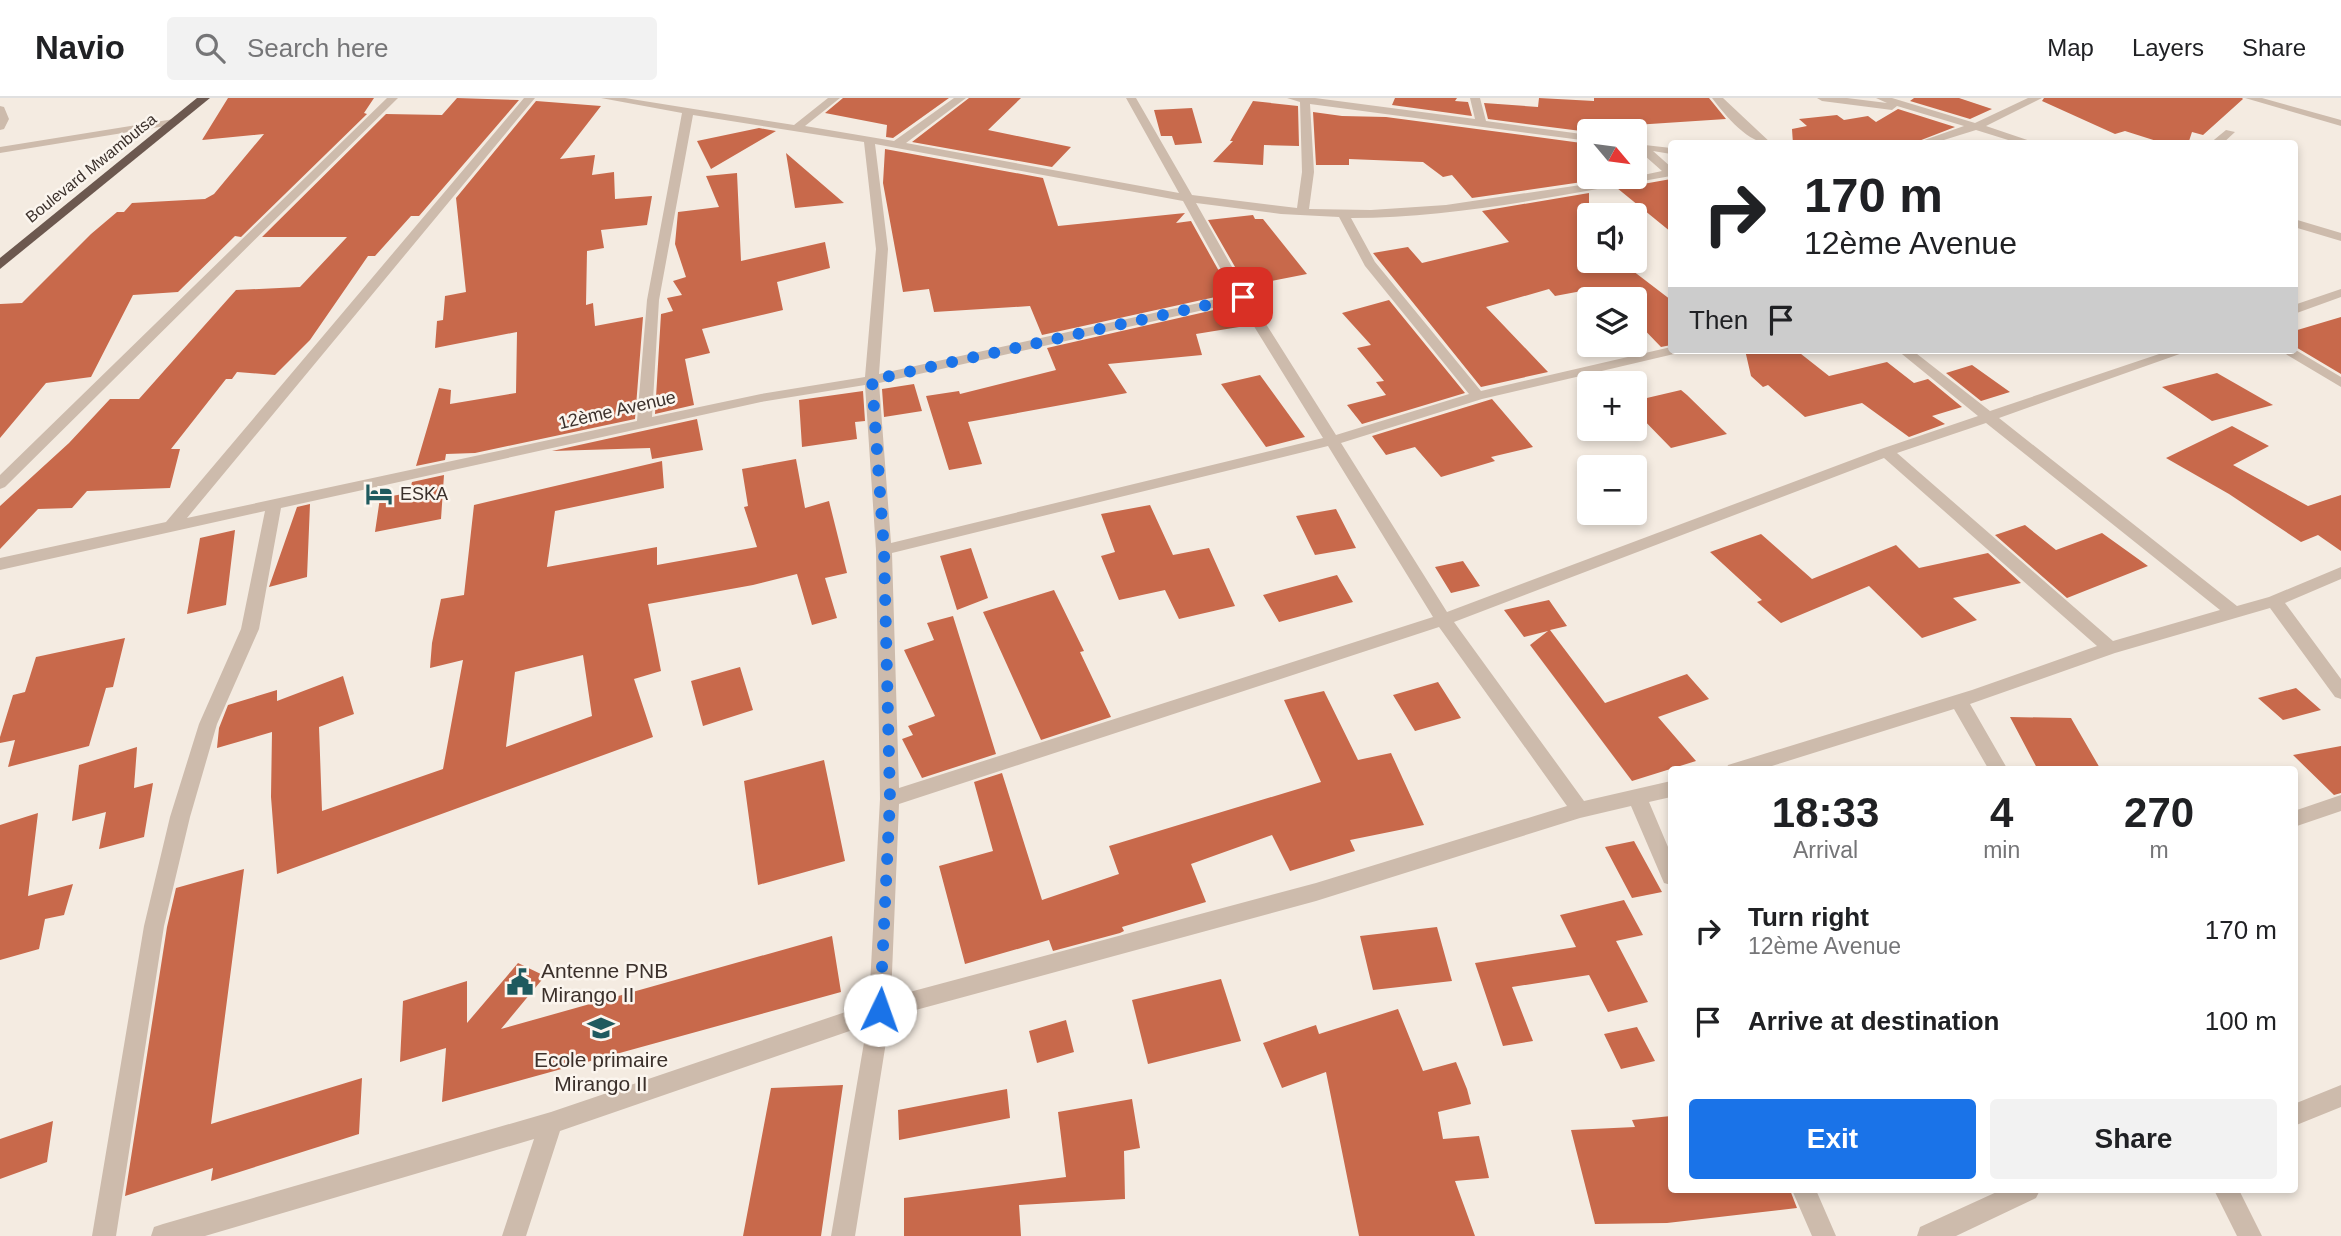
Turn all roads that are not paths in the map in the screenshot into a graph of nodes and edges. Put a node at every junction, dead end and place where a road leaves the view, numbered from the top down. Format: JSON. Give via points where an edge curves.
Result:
{"nodes":[{"id":1,"x":204,"y":98,"type":"edge"},
{"id":2,"x":393,"y":98,"type":"edge"},
{"id":3,"x":530,"y":98,"type":"edge"},
{"id":4,"x":606,"y":98,"type":"edge"},
{"id":5,"x":693,"y":98,"type":"edge"},
{"id":6,"x":835,"y":98,"type":"edge"},
{"id":7,"x":961,"y":98,"type":"edge"},
{"id":8,"x":1131,"y":98,"type":"edge"},
{"id":9,"x":1292,"y":98,"type":"edge"},
{"id":10,"x":1475,"y":98,"type":"edge"},
{"id":11,"x":1717,"y":98,"type":"edge"},
{"id":12,"x":1822,"y":98,"type":"edge"},
{"id":13,"x":2037,"y":98,"type":"edge"},
{"id":14,"x":2250,"y":98,"type":"edge"},
{"id":15,"x":1891,"y":99,"type":"edge"},
{"id":16,"x":1306,"y":100,"type":"edge"},
{"id":17,"x":0,"y":109,"type":"edge"},
{"id":18,"x":681,"y":110,"type":"junction"},
{"id":19,"x":1925,"y":111,"type":"junction"},
{"id":20,"x":174,"y":122,"type":"junction"},
{"id":21,"x":1481,"y":124,"type":"junction"},
{"id":22,"x":2341,"y":124,"type":"edge"},
{"id":23,"x":1977,"y":126,"type":"junction"},
{"id":24,"x":0,"y":127,"type":"edge"},
{"id":25,"x":795,"y":128,"type":"junction"},
{"id":26,"x":2230,"y":132,"type":"dead end"},
{"id":27,"x":1577,"y":136,"type":"edge"},
{"id":28,"x":1762,"y":140,"type":"edge"},
{"id":29,"x":1931,"y":140,"type":"edge"},
{"id":30,"x":2021,"y":140,"type":"edge"},
{"id":31,"x":2219,"y":140,"type":"edge"},
{"id":32,"x":869,"y":141,"type":"junction"},
{"id":33,"x":897,"y":144,"type":"junction"},
{"id":34,"x":1647,"y":147,"type":"edge"},
{"id":35,"x":0,"y":150,"type":"edge"},
{"id":36,"x":1668,"y":151,"type":"edge"},
{"id":37,"x":1647,"y":154,"type":"edge"},
{"id":38,"x":1668,"y":171,"type":"edge"},
{"id":39,"x":1668,"y":173,"type":"edge"},
{"id":40,"x":1647,"y":177,"type":"edge"},
{"id":41,"x":1577,"y":188,"type":"edge"},
{"id":42,"x":1185,"y":197,"type":"junction"},
{"id":43,"x":1303,"y":211,"type":"junction"},
{"id":44,"x":1343,"y":213,"type":"junction"},
{"id":45,"x":2298,"y":224,"type":"edge"},
{"id":46,"x":2341,"y":237,"type":"edge"},
{"id":47,"x":0,"y":265,"type":"edge"},
{"id":48,"x":1243,"y":297,"type":"junction"},
{"id":49,"x":2337,"y":298,"type":"edge"},
{"id":50,"x":2298,"y":309,"type":"edge"},
{"id":51,"x":1668,"y":351,"type":"edge"},
{"id":52,"x":1909,"y":354,"type":"edge"},
{"id":53,"x":2172,"y":354,"type":"edge"},
{"id":54,"x":2293,"y":354,"type":"edge"},
{"id":55,"x":872,"y":380,"type":"junction"},
{"id":56,"x":2341,"y":383,"type":"edge"},
{"id":57,"x":1478,"y":396,"type":"junction"},
{"id":58,"x":1990,"y":416,"type":"junction"},
{"id":59,"x":644,"y":424,"type":"junction"},
{"id":60,"x":1330,"y":441,"type":"junction"},
{"id":61,"x":1886,"y":452,"type":"junction"},
{"id":62,"x":0,"y":484,"type":"edge"},
{"id":63,"x":274,"y":506,"type":"junction"},
{"id":64,"x":173,"y":524,"type":"junction"},
{"id":65,"x":884,"y":550,"type":"junction"},
{"id":66,"x":0,"y":564,"type":"edge"},
{"id":67,"x":2341,"y":573,"type":"edge"},
{"id":68,"x":2274,"y":601,"type":"junction"},
{"id":69,"x":2232,"y":611,"type":"junction"},
{"id":70,"x":1443,"y":620,"type":"junction"},
{"id":71,"x":2110,"y":649,"type":"junction"},
{"id":72,"x":2341,"y":692,"type":"edge"},
{"id":73,"x":1959,"y":701,"type":"junction"},
{"id":74,"x":1748,"y":766,"type":"edge"},
{"id":75,"x":1998,"y":766,"type":"edge"},
{"id":76,"x":1668,"y":790,"type":"edge"},
{"id":77,"x":1637,"y":797,"type":"junction"},
{"id":78,"x":890,"y":799,"type":"junction"},
{"id":79,"x":2341,"y":803,"type":"edge"},
{"id":80,"x":1580,"y":810,"type":"junction"},
{"id":81,"x":2298,"y":818,"type":"edge"},
{"id":82,"x":1668,"y":870,"type":"edge"},
{"id":83,"x":880,"y":1010,"type":"junction"},
{"id":84,"x":2341,"y":1096,"type":"edge"},
{"id":85,"x":2298,"y":1113,"type":"edge"},
{"id":86,"x":551,"y":1123,"type":"junction"},
{"id":87,"x":1805,"y":1193,"type":"edge"},
{"id":88,"x":2022,"y":1193,"type":"edge"},
{"id":89,"x":2228,"y":1193,"type":"edge"},
{"id":90,"x":166,"y":1235,"type":"edge"},
{"id":91,"x":104,"y":1236,"type":"edge"},
{"id":92,"x":514,"y":1236,"type":"edge"},
{"id":93,"x":843,"y":1236,"type":"edge"},
{"id":94,"x":1824,"y":1236,"type":"edge"},
{"id":95,"x":1929,"y":1236,"type":"edge"},
{"id":96,"x":2250,"y":1236,"type":"edge"}],
"edges":[{"from":1,"to":20,"type":"highway","name":"Boulevard Mwambutsa"},
{"from":2,"to":62,"type":"street"},
{"from":3,"to":64,"type":"street"},
{"from":4,"to":18,"type":"street"},
{"from":5,"to":18,"type":"street"},
{"from":6,"to":25,"type":"street"},
{"from":7,"to":33,"type":"street"},
{"from":8,"to":42,"type":"street"},
{"from":9,"to":16,"type":"street"},
{"from":10,"to":21,"type":"street"},
{"from":11,"to":28,"type":"street"},
{"from":12,"to":19,"type":"street"},
{"from":13,"to":23,"type":"street"},
{"from":14,"to":22,"type":"street"},
{"from":15,"to":19,"type":"street"},
{"from":16,"to":21,"type":"street"},
{"from":16,"to":43,"type":"street","via":[[1308,172]]},
{"from":17,"to":24,"type":"street","via":[[4,119]]},
{"from":18,"to":25,"type":"street"},
{"from":18,"to":59,"type":"street","via":[[653,300]]},
{"from":19,"to":23,"type":"street"},
{"from":20,"to":35,"type":"street"},
{"from":20,"to":47,"type":"highway","name":"Boulevard Mwambutsa"},
{"from":21,"to":27,"type":"street"},
{"from":23,"to":29,"type":"street"},
{"from":23,"to":30,"type":"street"},
{"from":25,"to":32,"type":"street"},
{"from":26,"to":31,"type":"street"},
{"from":32,"to":33,"type":"street"},
{"from":32,"to":55,"type":"street","via":[[882,249]]},
{"from":33,"to":42,"type":"street"},
{"from":34,"to":36,"type":"street"},
{"from":37,"to":38,"type":"street"},
{"from":39,"to":40,"type":"street"},
{"from":41,"to":44,"type":"street","via":[[1432,210]]},
{"from":42,"to":43,"type":"street"},
{"from":42,"to":48,"type":"street"},
{"from":43,"to":44,"type":"street"},
{"from":44,"to":57,"type":"street","via":[[1369,263]]},
{"from":45,"to":46,"type":"street"},
{"from":48,"to":55,"type":"street","name":"12ème Avenue"},
{"from":48,"to":60,"type":"street"},
{"from":49,"to":50,"type":"street"},
{"from":51,"to":57,"type":"street"},
{"from":52,"to":58,"type":"street"},
{"from":53,"to":58,"type":"street"},
{"from":54,"to":56,"type":"street"},
{"from":55,"to":59,"type":"street","name":"12ème Avenue"},
{"from":55,"to":65,"type":"street"},
{"from":57,"to":60,"type":"street"},
{"from":58,"to":61,"type":"street"},
{"from":58,"to":69,"type":"street"},
{"from":59,"to":63,"type":"street","name":"12ème Avenue"},
{"from":60,"to":65,"type":"street"},
{"from":60,"to":70,"type":"street"},
{"from":61,"to":70,"type":"street"},
{"from":61,"to":71,"type":"street"},
{"from":63,"to":64,"type":"street","name":"12ème Avenue"},
{"from":63,"to":91,"type":"street","via":[[250,629],[208,724],[154,926]]},
{"from":64,"to":66,"type":"street","name":"12ème Avenue"},
{"from":65,"to":78,"type":"street"},
{"from":67,"to":68,"type":"street"},
{"from":68,"to":69,"type":"street"},
{"from":68,"to":72,"type":"street"},
{"from":69,"to":71,"type":"street"},
{"from":70,"to":78,"type":"street"},
{"from":70,"to":80,"type":"street"},
{"from":71,"to":73,"type":"street"},
{"from":73,"to":74,"type":"street"},
{"from":73,"to":75,"type":"street"},
{"from":76,"to":77,"type":"street"},
{"from":77,"to":80,"type":"street"},
{"from":77,"to":82,"type":"street"},
{"from":78,"to":83,"type":"street"},
{"from":79,"to":81,"type":"street"},
{"from":80,"to":83,"type":"street","via":[[1316,892]]},
{"from":83,"to":86,"type":"street"},
{"from":83,"to":93,"type":"street"},
{"from":84,"to":85,"type":"street"},
{"from":86,"to":90,"type":"street"},
{"from":86,"to":92,"type":"street"},
{"from":87,"to":94,"type":"street"},
{"from":88,"to":95,"type":"street"},
{"from":89,"to":96,"type":"street"}]}
